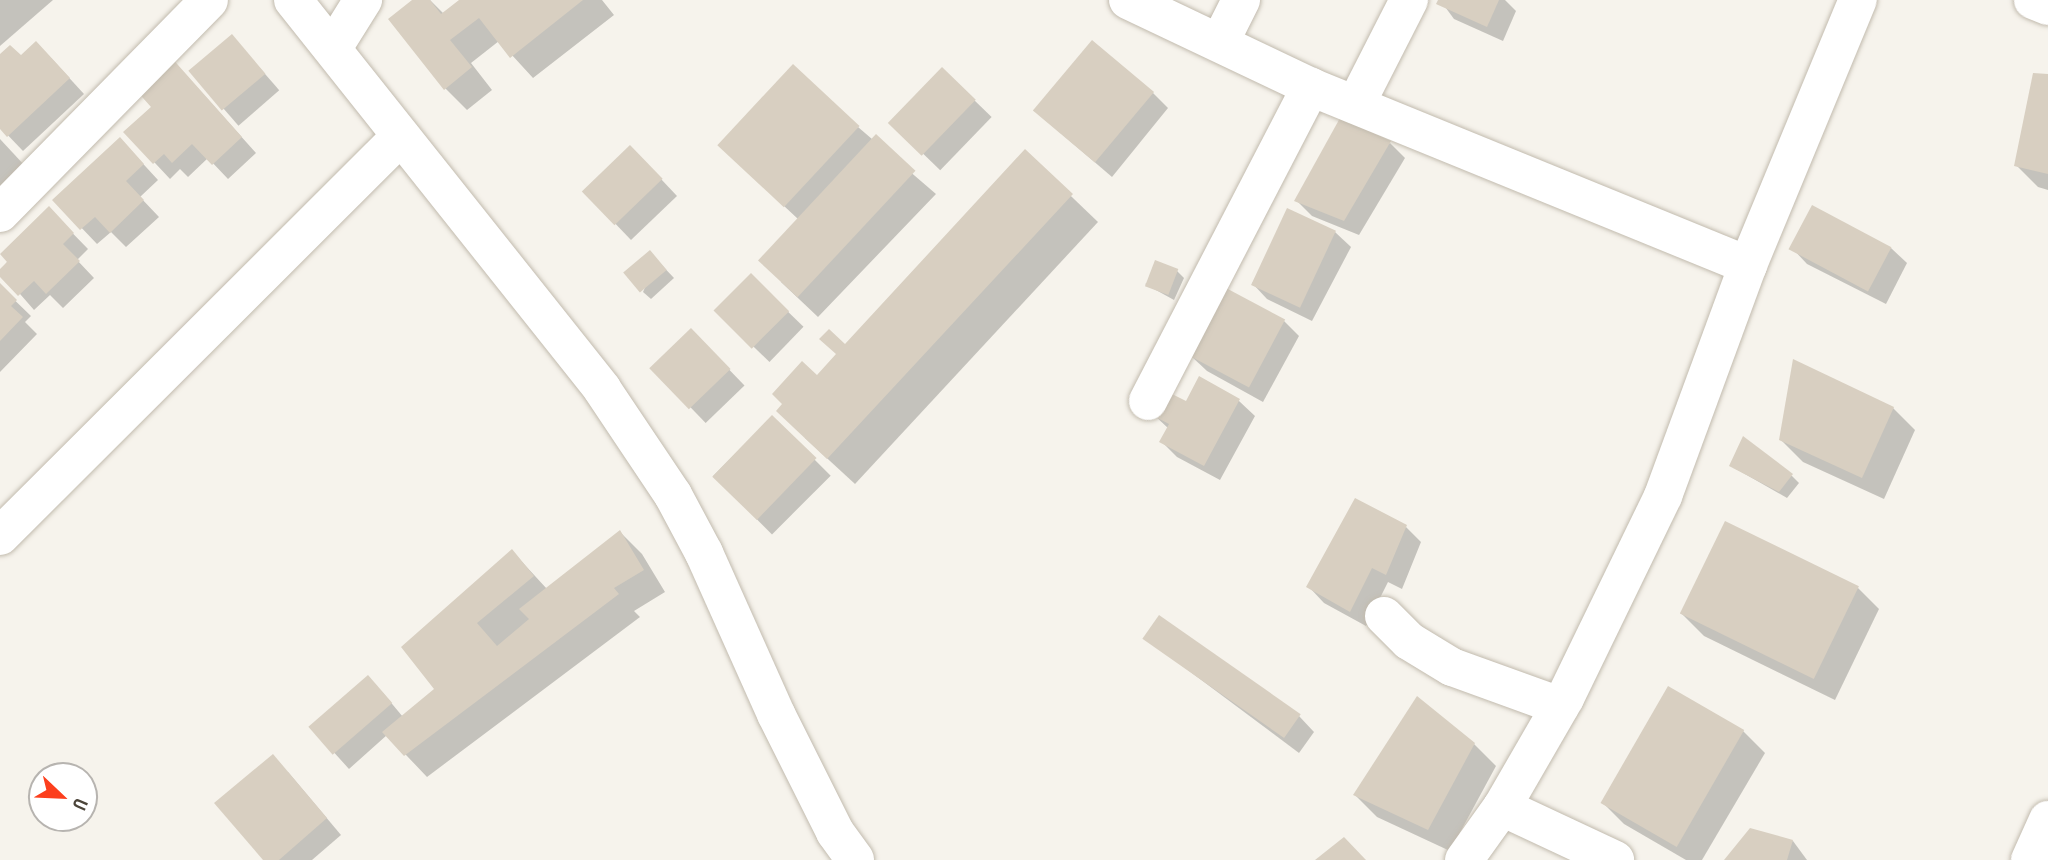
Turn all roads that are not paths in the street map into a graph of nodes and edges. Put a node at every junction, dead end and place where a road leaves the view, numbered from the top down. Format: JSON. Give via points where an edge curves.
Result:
{"nodes":[{"id":1,"x":209,"y":0,"type":"edge"},
{"id":2,"x":293,"y":0,"type":"edge"},
{"id":3,"x":363,"y":0,"type":"edge"},
{"id":4,"x":1128,"y":0,"type":"edge"},
{"id":5,"x":1241,"y":0,"type":"edge"},
{"id":6,"x":1409,"y":0,"type":"edge"},
{"id":7,"x":1858,"y":0,"type":"edge"},
{"id":8,"x":2033,"y":0,"type":"edge"},
{"id":9,"x":2048,"y":6,"type":"edge"},
{"id":10,"x":1220,"y":42,"type":"junction"},
{"id":11,"x":333,"y":48,"type":"junction"},
{"id":12,"x":1311,"y":87,"type":"junction"},
{"id":13,"x":1356,"y":103,"type":"junction"},
{"id":14,"x":401,"y":136,"type":"junction"},
{"id":15,"x":0,"y":213,"type":"edge"},
{"id":16,"x":1748,"y":264,"type":"junction"},
{"id":17,"x":1148,"y":401,"type":"dead end"},
{"id":18,"x":0,"y":536,"type":"edge"},
{"id":19,"x":1384,"y":616,"type":"dead end"},
{"id":20,"x":1560,"y":706,"type":"junction"},
{"id":21,"x":1502,"y":807,"type":"junction"},
{"id":22,"x":2048,"y":820,"type":"edge"},
{"id":23,"x":855,"y":860,"type":"edge"},
{"id":24,"x":1464,"y":860,"type":"edge"},
{"id":25,"x":1615,"y":860,"type":"edge"},
{"id":26,"x":2030,"y":860,"type":"edge"}],
"edges":[{"from":1,"to":15,"type":"street"},
{"from":2,"to":11,"type":"street"},
{"from":3,"to":11,"type":"street"},
{"from":4,"to":10,"type":"street"},
{"from":5,"to":10,"type":"street"},
{"from":6,"to":13,"type":"street"},
{"from":7,"to":16,"type":"street"},
{"from":8,"to":9,"type":"street"},
{"from":10,"to":12,"type":"street"},
{"from":11,"to":14,"type":"street"},
{"from":12,"to":13,"type":"street"},
{"from":12,"to":17,"type":"street"},
{"from":13,"to":16,"type":"street"},
{"from":14,"to":18,"type":"street"},
{"from":14,"to":23,"type":"street","via":[[602,389],[673,495],[776,714],[835,832]]},
{"from":16,"to":20,"type":"street","via":[[1663,496]]},
{"from":19,"to":20,"type":"street","via":[[1409,641],[1452,667]]},
{"from":20,"to":21,"type":"street"},
{"from":21,"to":24,"type":"street"},
{"from":21,"to":25,"type":"street"},
{"from":22,"to":26,"type":"street"}]}
